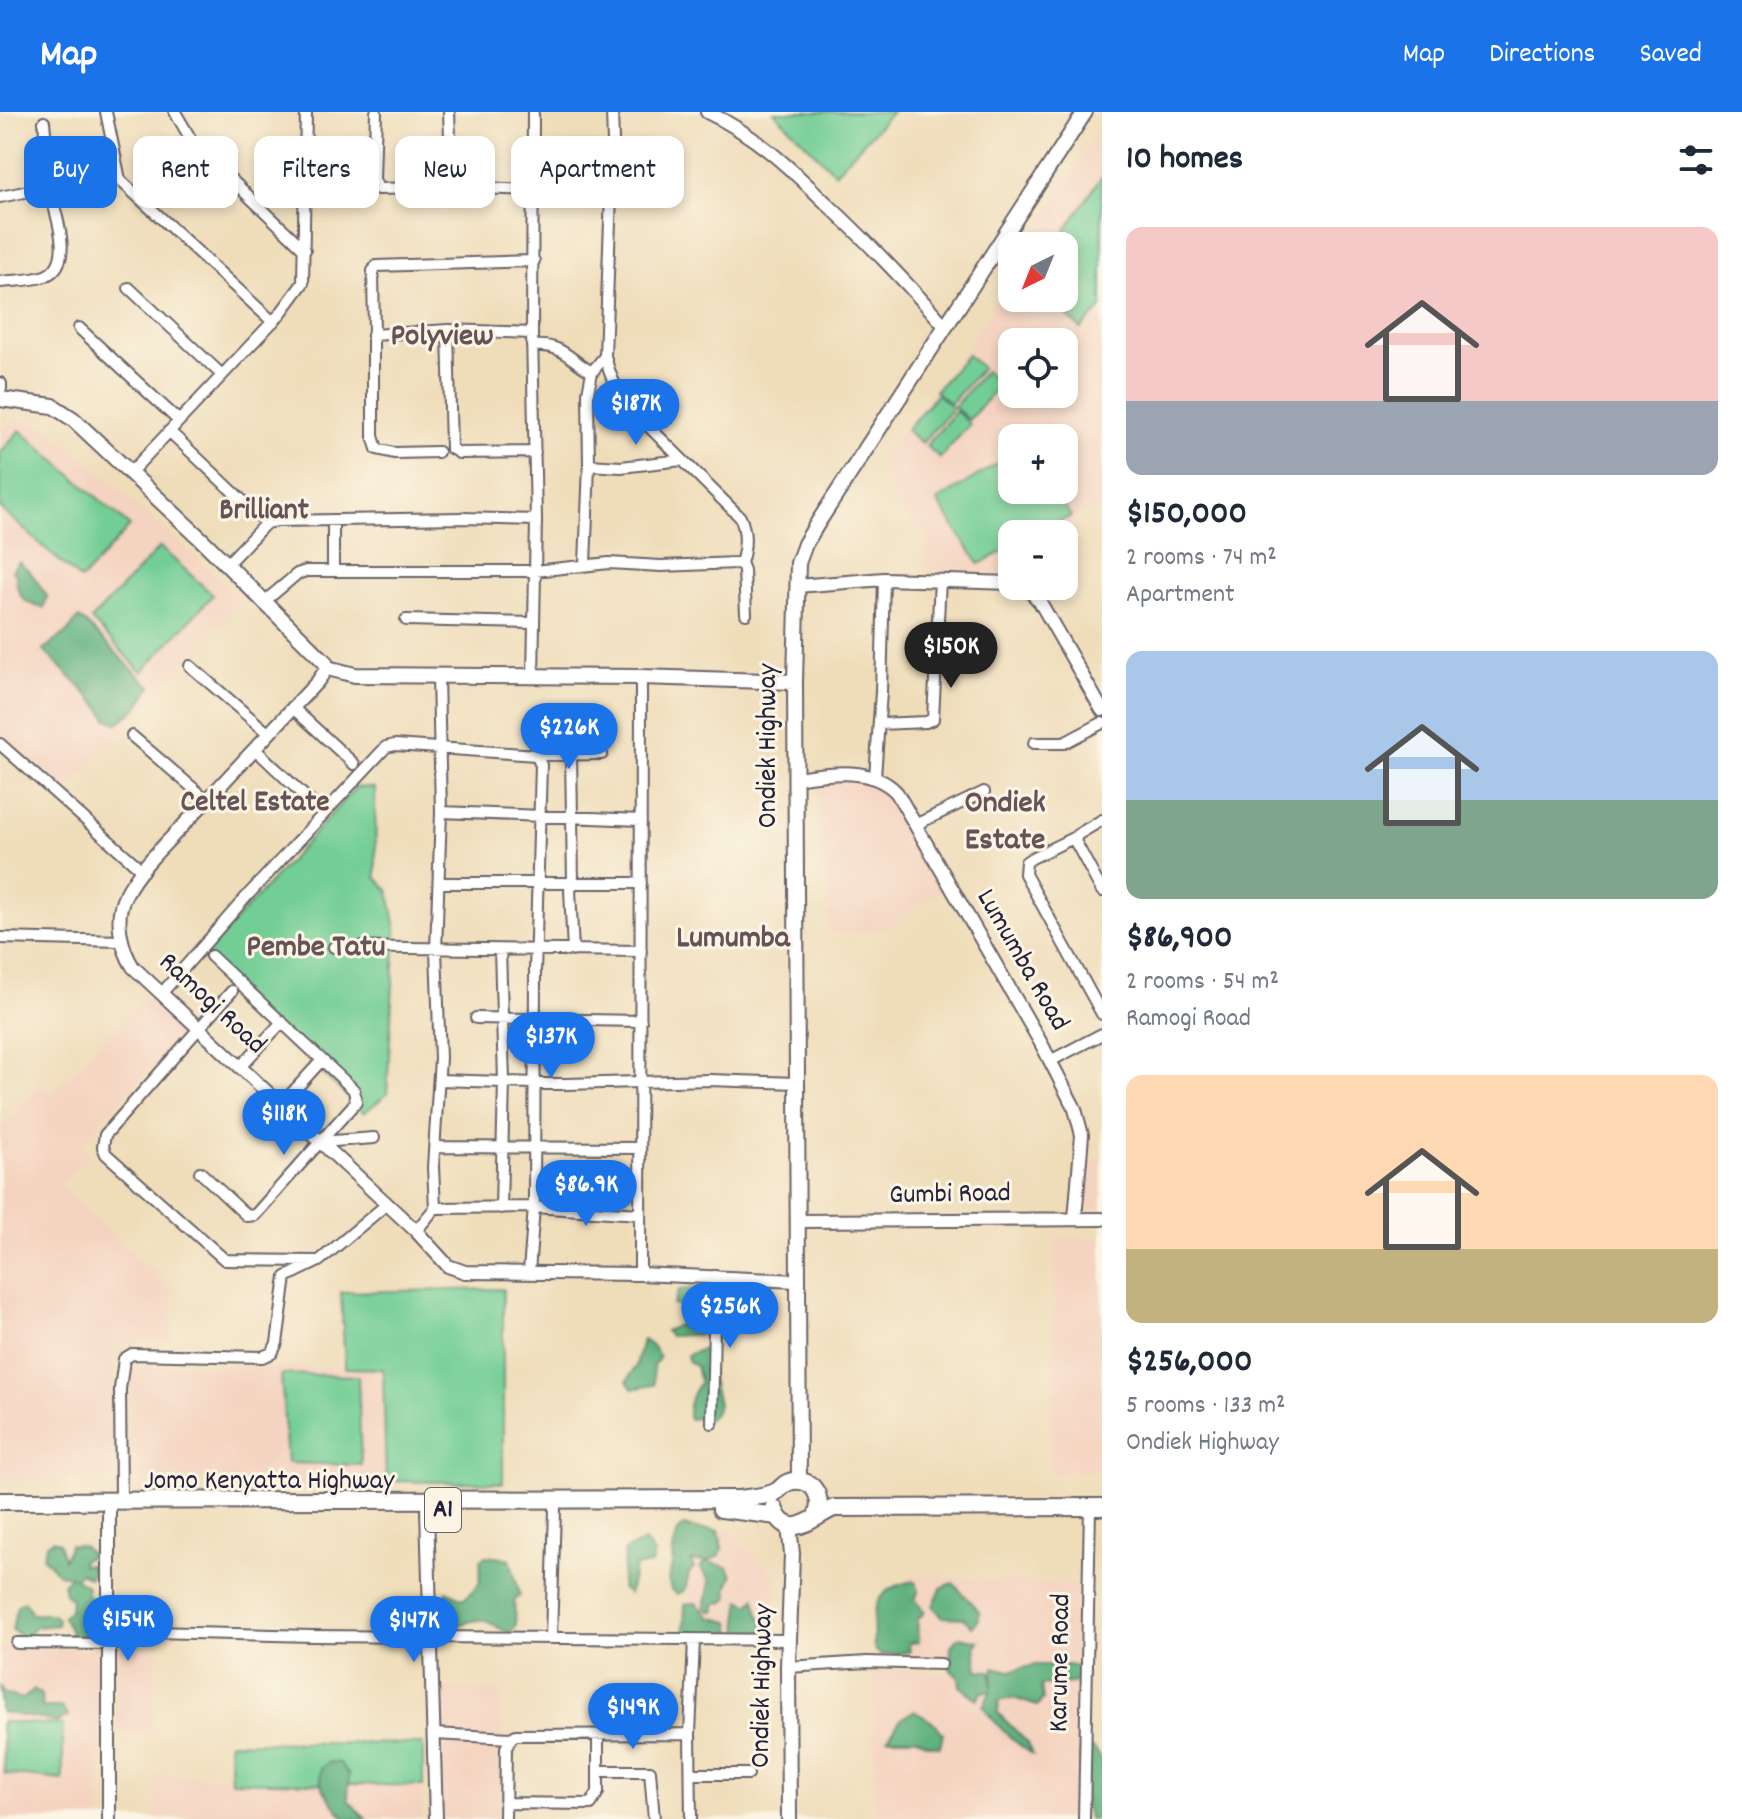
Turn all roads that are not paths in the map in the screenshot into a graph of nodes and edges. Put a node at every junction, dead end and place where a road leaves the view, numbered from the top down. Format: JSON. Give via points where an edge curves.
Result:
{"nodes":[{"id":1,"x":106,"y":112,"type":"edge"},
{"id":2,"x":175,"y":112,"type":"edge"},
{"id":3,"x":306,"y":112,"type":"edge"},
{"id":4,"x":376,"y":112,"type":"edge"},
{"id":5,"x":449,"y":112,"type":"edge"},
{"id":6,"x":612,"y":112,"type":"edge"},
{"id":7,"x":707,"y":112,"type":"edge"},
{"id":8,"x":1085,"y":112,"type":"edge"},
{"id":9,"x":533,"y":114,"type":"edge"},
{"id":10,"x":44,"y":122,"type":"dead end"},
{"id":11,"x":45,"y":136,"type":"edge"},
{"id":12,"x":305,"y":136,"type":"edge"},
{"id":13,"x":450,"y":136,"type":"edge"},
{"id":14,"x":533,"y":136,"type":"edge"},
{"id":15,"x":395,"y":189,"type":"edge"},
{"id":16,"x":24,"y":192,"type":"edge"},
{"id":17,"x":0,"y":197,"type":"edge"},
{"id":18,"x":54,"y":208,"type":"edge"},
{"id":19,"x":305,"y":208,"type":"edge"},
{"id":20,"x":534,"y":208,"type":"edge"},
{"id":21,"x":305,"y":250,"type":"junction"},
{"id":22,"x":534,"y":261,"type":"junction"},
{"id":23,"x":0,"y":282,"type":"edge"},
{"id":24,"x":129,"y":288,"type":"dead end"},
{"id":25,"x":273,"y":322,"type":"junction"},
{"id":26,"x":946,"y":327,"type":"junction"},
{"id":27,"x":79,"y":328,"type":"dead end"},
{"id":28,"x":448,"y":330,"type":"junction"},
{"id":29,"x":532,"y":333,"type":"junction"},
{"id":30,"x":374,"y":334,"type":"junction"},
{"id":31,"x":532,"y":346,"type":"junction"},
{"id":32,"x":605,"y":356,"type":"junction"},
{"id":33,"x":592,"y":372,"type":"junction"},
{"id":34,"x":222,"y":375,"type":"junction"},
{"id":35,"x":0,"y":399,"type":"edge"},
{"id":36,"x":179,"y":421,"type":"junction"},
{"id":37,"x":169,"y":431,"type":"junction"},
{"id":38,"x":438,"y":452,"type":"dead end"},
{"id":39,"x":535,"y":452,"type":"junction"},
{"id":40,"x":682,"y":460,"type":"junction"},
{"id":41,"x":589,"y":465,"type":"junction"},
{"id":42,"x":130,"y":473,"type":"junction"},
{"id":43,"x":333,"y":520,"type":"junction"},
{"id":44,"x":536,"y":520,"type":"junction"},
{"id":45,"x":266,"y":523,"type":"junction"},
{"id":46,"x":741,"y":563,"type":"junction"},
{"id":47,"x":585,"y":564,"type":"junction"},
{"id":48,"x":226,"y":565,"type":"junction"},
{"id":49,"x":333,"y":570,"type":"junction"},
{"id":50,"x":535,"y":571,"type":"junction"},
{"id":51,"x":884,"y":579,"type":"junction"},
{"id":52,"x":940,"y":580,"type":"junction"},
{"id":53,"x":998,"y":582,"type":"edge"},
{"id":54,"x":797,"y":586,"type":"junction"},
{"id":55,"x":1038,"y":600,"type":"edge"},
{"id":56,"x":264,"y":602,"type":"junction"},
{"id":57,"x":746,"y":614,"type":"dead end"},
{"id":58,"x":406,"y":620,"type":"dead end"},
{"id":59,"x":534,"y":623,"type":"junction"},
{"id":60,"x":190,"y":666,"type":"dead end"},
{"id":61,"x":327,"y":668,"type":"junction"},
{"id":62,"x":438,"y":676,"type":"junction"},
{"id":63,"x":533,"y":676,"type":"junction"},
{"id":64,"x":641,"y":677,"type":"junction"},
{"id":65,"x":795,"y":682,"type":"junction"},
{"id":66,"x":293,"y":708,"type":"junction"},
{"id":67,"x":1102,"y":710,"type":"edge"},
{"id":68,"x":1102,"y":723,"type":"edge"},
{"id":69,"x":879,"y":724,"type":"junction"},
{"id":70,"x":269,"y":734,"type":"junction"},
{"id":71,"x":132,"y":736,"type":"dead end"},
{"id":72,"x":1034,"y":743,"type":"dead end"},
{"id":73,"x":0,"y":744,"type":"edge"},
{"id":74,"x":255,"y":749,"type":"junction"},
{"id":75,"x":441,"y":749,"type":"junction"},
{"id":76,"x":571,"y":754,"type":"junction"},
{"id":77,"x":602,"y":754,"type":"dead end"},
{"id":78,"x":536,"y":755,"type":"junction"},
{"id":79,"x":354,"y":764,"type":"dead end"},
{"id":80,"x":875,"y":777,"type":"junction"},
{"id":81,"x":796,"y":778,"type":"junction"},
{"id":82,"x":984,"y":792,"type":"dead end"},
{"id":83,"x":207,"y":800,"type":"junction"},
{"id":84,"x":315,"y":806,"type":"dead end"},
{"id":85,"x":441,"y":812,"type":"junction"},
{"id":86,"x":539,"y":818,"type":"junction"},
{"id":87,"x":572,"y":819,"type":"junction"},
{"id":88,"x":641,"y":820,"type":"junction"},
{"id":89,"x":1102,"y":820,"type":"edge"},
{"id":90,"x":917,"y":824,"type":"junction"},
{"id":91,"x":1075,"y":837,"type":"junction"},
{"id":92,"x":143,"y":871,"type":"junction"},
{"id":93,"x":439,"y":883,"type":"junction"},
{"id":94,"x":539,"y":883,"type":"junction"},
{"id":95,"x":573,"y":883,"type":"junction"},
{"id":96,"x":641,"y":883,"type":"junction"},
{"id":97,"x":1102,"y":891,"type":"edge"},
{"id":98,"x":0,"y":938,"type":"edge"},
{"id":99,"x":122,"y":941,"type":"junction"},
{"id":100,"x":334,"y":947,"type":"dead end"},
{"id":101,"x":436,"y":950,"type":"junction"},
{"id":102,"x":500,"y":950,"type":"junction"},
{"id":103,"x":537,"y":951,"type":"junction"},
{"id":104,"x":573,"y":951,"type":"junction"},
{"id":105,"x":641,"y":951,"type":"junction"},
{"id":106,"x":211,"y":956,"type":"dead end"},
{"id":107,"x":232,"y":991,"type":"dead end"},
{"id":108,"x":161,"y":994,"type":"junction"},
{"id":109,"x":1102,"y":1014,"type":"edge"},
{"id":110,"x":476,"y":1018,"type":"dead end"},
{"id":111,"x":503,"y":1018,"type":"junction"},
{"id":112,"x":535,"y":1019,"type":"junction"},
{"id":113,"x":641,"y":1021,"type":"junction"},
{"id":114,"x":282,"y":1022,"type":"junction"},
{"id":115,"x":199,"y":1028,"type":"junction"},
{"id":116,"x":1102,"y":1034,"type":"edge"},
{"id":117,"x":322,"y":1060,"type":"junction"},
{"id":118,"x":1050,"y":1061,"type":"junction"},
{"id":119,"x":240,"y":1067,"type":"junction"},
{"id":120,"x":439,"y":1080,"type":"junction"},
{"id":121,"x":504,"y":1081,"type":"junction"},
{"id":122,"x":640,"y":1081,"type":"junction"},
{"id":123,"x":534,"y":1082,"type":"junction"},
{"id":124,"x":797,"y":1083,"type":"junction"},
{"id":125,"x":281,"y":1105,"type":"junction"},
{"id":126,"x":374,"y":1138,"type":"dead end"},
{"id":127,"x":320,"y":1142,"type":"junction"},
{"id":128,"x":435,"y":1147,"type":"junction"},
{"id":129,"x":502,"y":1147,"type":"junction"},
{"id":130,"x":534,"y":1147,"type":"junction"},
{"id":131,"x":640,"y":1148,"type":"junction"},
{"id":132,"x":200,"y":1172,"type":"dead end"},
{"id":133,"x":387,"y":1204,"type":"junction"},
{"id":134,"x":534,"y":1207,"type":"junction"},
{"id":135,"x":435,"y":1208,"type":"junction"},
{"id":136,"x":501,"y":1208,"type":"junction"},
{"id":137,"x":640,"y":1214,"type":"junction"},
{"id":138,"x":1075,"y":1219,"type":"junction"},
{"id":139,"x":1102,"y":1219,"type":"edge"},
{"id":140,"x":799,"y":1221,"type":"junction"},
{"id":141,"x":416,"y":1231,"type":"junction"},
{"id":142,"x":319,"y":1261,"type":"junction"},
{"id":143,"x":529,"y":1272,"type":"junction"},
{"id":144,"x":640,"y":1274,"type":"junction"},
{"id":145,"x":715,"y":1276,"type":"junction"},
{"id":146,"x":798,"y":1281,"type":"junction"},
{"id":147,"x":712,"y":1423,"type":"dead end"},
{"id":148,"x":796,"y":1475,"type":"junction"},
{"id":149,"x":776,"y":1492,"type":"junction"},
{"id":150,"x":818,"y":1497,"type":"junction"},
{"id":151,"x":0,"y":1501,"type":"edge"},
{"id":152,"x":113,"y":1503,"type":"junction"},
{"id":153,"x":1098,"y":1504,"type":"edge"},
{"id":154,"x":0,"y":1508,"type":"edge"},
{"id":155,"x":555,"y":1509,"type":"junction"},
{"id":156,"x":427,"y":1510,"type":"junction"},
{"id":157,"x":816,"y":1516,"type":"junction"},
{"id":158,"x":789,"y":1523,"type":"junction"},
{"id":159,"x":110,"y":1638,"type":"junction"},
{"id":160,"x":431,"y":1638,"type":"junction"},
{"id":161,"x":551,"y":1638,"type":"junction"},
{"id":162,"x":694,"y":1640,"type":"junction"},
{"id":163,"x":789,"y":1640,"type":"junction"},
{"id":164,"x":17,"y":1643,"type":"dead end"},
{"id":165,"x":941,"y":1664,"type":"dead end"},
{"id":166,"x":788,"y":1667,"type":"junction"},
{"id":167,"x":434,"y":1734,"type":"junction"},
{"id":168,"x":690,"y":1734,"type":"junction"},
{"id":169,"x":598,"y":1735,"type":"junction"},
{"id":170,"x":511,"y":1738,"type":"junction"},
{"id":171,"x":598,"y":1771,"type":"junction"},
{"id":172,"x":692,"y":1774,"type":"junction"},
{"id":173,"x":748,"y":1774,"type":"dead end"},
{"id":174,"x":505,"y":1803,"type":"junction"},
{"id":175,"x":552,"y":1805,"type":"junction"},
{"id":176,"x":109,"y":1819,"type":"edge"},
{"id":177,"x":436,"y":1819,"type":"edge"},
{"id":178,"x":505,"y":1819,"type":"edge"},
{"id":179,"x":552,"y":1819,"type":"edge"},
{"id":180,"x":654,"y":1819,"type":"edge"},
{"id":181,"x":691,"y":1819,"type":"edge"},
{"id":182,"x":789,"y":1819,"type":"edge"},
{"id":183,"x":1084,"y":1819,"type":"edge"}],
"edges":[{"from":1,"to":25,"type":"street","via":[[120,180]]},
{"from":2,"to":21,"type":"street","via":[[193,143]]},
{"from":3,"to":12,"type":"street"},
{"from":4,"to":15,"type":"street","via":[[374,179],[378,189]]},
{"from":5,"to":13,"type":"street"},
{"from":6,"to":32,"type":"street"},
{"from":7,"to":26,"type":"street","via":[[780,158],[893,267]]},
{"from":8,"to":26,"type":"main road","name":"Ondiek Highway"},
{"from":9,"to":14,"type":"street"},
{"from":10,"to":11,"type":"street"},
{"from":16,"to":17,"type":"street"},
{"from":18,"to":23,"type":"street","via":[[64,247],[57,265],[47,276]]},
{"from":19,"to":21,"type":"street"},
{"from":20,"to":22,"type":"street"},
{"from":21,"to":25,"type":"street","via":[[303,283]]},
{"from":22,"to":29,"type":"street"},
{"from":22,"to":30,"type":"street","via":[[376,266]]},
{"from":24,"to":34,"type":"street"},
{"from":25,"to":34,"type":"street"},
{"from":26,"to":54,"type":"main road","name":"Ondiek Highway","via":[[805,544]]},
{"from":27,"to":36,"type":"street"},
{"from":28,"to":29,"type":"street"},
{"from":28,"to":30,"type":"street"},
{"from":28,"to":39,"type":"street","via":[[451,448],[459,453]]},
{"from":29,"to":31,"type":"street"},
{"from":30,"to":38,"type":"street","via":[[377,449]]},
{"from":31,"to":33,"type":"street","via":[[560,348]]},
{"from":31,"to":39,"type":"street"},
{"from":32,"to":33,"type":"street"},
{"from":32,"to":40,"type":"street","via":[[621,397]]},
{"from":33,"to":41,"type":"street"},
{"from":34,"to":36,"type":"street"},
{"from":35,"to":42,"type":"main road","via":[[53,406]]},
{"from":36,"to":37,"type":"street"},
{"from":37,"to":42,"type":"street"},
{"from":37,"to":45,"type":"street"},
{"from":39,"to":44,"type":"street"},
{"from":40,"to":41,"type":"street"},
{"from":40,"to":46,"type":"street","via":[[740,517],[745,527]]},
{"from":41,"to":47,"type":"street"},
{"from":42,"to":48,"type":"main road"},
{"from":43,"to":44,"type":"street"},
{"from":43,"to":45,"type":"street"},
{"from":43,"to":49,"type":"street"},
{"from":44,"to":50,"type":"street"},
{"from":45,"to":48,"type":"street"},
{"from":46,"to":47,"type":"street"},
{"from":46,"to":57,"type":"street"},
{"from":47,"to":50,"type":"street"},
{"from":48,"to":56,"type":"main road"},
{"from":49,"to":50,"type":"street"},
{"from":49,"to":56,"type":"street","via":[[300,572]]},
{"from":50,"to":59,"type":"street"},
{"from":51,"to":52,"type":"street"},
{"from":51,"to":54,"type":"street"},
{"from":51,"to":69,"type":"street"},
{"from":52,"to":53,"type":"street"},
{"from":52,"to":69,"type":"street","via":[[933,719]]},
{"from":54,"to":65,"type":"main road","name":"Ondiek Highway"},
{"from":55,"to":67,"type":"street"},
{"from":56,"to":61,"type":"main road"},
{"from":58,"to":59,"type":"street"},
{"from":59,"to":63,"type":"street"},
{"from":60,"to":70,"type":"street"},
{"from":61,"to":62,"type":"main road","via":[[355,675]]},
{"from":61,"to":66,"type":"street","name":"Ramogi Road"},
{"from":62,"to":63,"type":"main road"},
{"from":62,"to":75,"type":"street"},
{"from":63,"to":64,"type":"main road"},
{"from":64,"to":65,"type":"main road"},
{"from":64,"to":88,"type":"street"},
{"from":65,"to":81,"type":"main road","name":"Ondiek Highway"},
{"from":66,"to":70,"type":"street","name":"Ramogi Road"},
{"from":66,"to":79,"type":"street"},
{"from":68,"to":72,"type":"street","via":[[1064,743]]},
{"from":69,"to":80,"type":"street"},
{"from":70,"to":74,"type":"street","name":"Ramogi Road"},
{"from":71,"to":83,"type":"street"},
{"from":73,"to":92,"type":"street"},
{"from":74,"to":83,"type":"street","name":"Ramogi Road"},
{"from":74,"to":84,"type":"street"},
{"from":75,"to":78,"type":"street"},
{"from":75,"to":85,"type":"street"},
{"from":75,"to":108,"type":"street","via":[[386,747]]},
{"from":76,"to":77,"type":"street"},
{"from":76,"to":78,"type":"street"},
{"from":76,"to":87,"type":"street"},
{"from":78,"to":86,"type":"street","via":[[541,765]]},
{"from":80,"to":81,"type":"street"},
{"from":80,"to":90,"type":"street","name":"Lumumba Road","via":[[897,793]]},
{"from":81,"to":124,"type":"main road","name":"Ondiek Highway"},
{"from":82,"to":90,"type":"street"},
{"from":83,"to":92,"type":"street","name":"Ramogi Road"},
{"from":85,"to":86,"type":"street"},
{"from":85,"to":93,"type":"street"},
{"from":86,"to":87,"type":"street"},
{"from":86,"to":94,"type":"street"},
{"from":87,"to":88,"type":"street"},
{"from":87,"to":95,"type":"street"},
{"from":88,"to":96,"type":"street"},
{"from":89,"to":91,"type":"street"},
{"from":90,"to":118,"type":"street","name":"Lumumba Road"},
{"from":91,"to":97,"type":"street"},
{"from":91,"to":109,"type":"street","via":[[1026,862],[1025,874]]},
{"from":92,"to":99,"type":"street","name":"Ramogi Road","via":[[122,906]]},
{"from":93,"to":94,"type":"street"},
{"from":93,"to":101,"type":"street"},
{"from":94,"to":95,"type":"street"},
{"from":94,"to":103,"type":"street"},
{"from":95,"to":96,"type":"street"},
{"from":95,"to":104,"type":"street"},
{"from":96,"to":105,"type":"street"},
{"from":98,"to":99,"type":"street"},
{"from":99,"to":108,"type":"street","name":"Ramogi Road","via":[[133,967]]},
{"from":100,"to":101,"type":"street"},
{"from":101,"to":102,"type":"street"},
{"from":101,"to":120,"type":"street"},
{"from":102,"to":103,"type":"street"},
{"from":102,"to":111,"type":"street"},
{"from":103,"to":104,"type":"street"},
{"from":103,"to":112,"type":"street"},
{"from":104,"to":105,"type":"street"},
{"from":105,"to":113,"type":"street"},
{"from":106,"to":114,"type":"street"},
{"from":107,"to":115,"type":"street"},
{"from":108,"to":115,"type":"street","name":"Ramogi Road"},
{"from":110,"to":111,"type":"street"},
{"from":111,"to":112,"type":"street"},
{"from":111,"to":121,"type":"street"},
{"from":112,"to":113,"type":"street"},
{"from":112,"to":123,"type":"street"},
{"from":113,"to":122,"type":"street"},
{"from":114,"to":117,"type":"street"},
{"from":114,"to":119,"type":"street"},
{"from":115,"to":119,"type":"street","name":"Ramogi Road"},
{"from":115,"to":142,"type":"street","via":[[105,1135],[104,1152],[225,1260]]},
{"from":116,"to":118,"type":"street"},
{"from":117,"to":125,"type":"street"},
{"from":117,"to":127,"type":"street","via":[[354,1090],[356,1102]]},
{"from":118,"to":138,"type":"street","name":"Lumumba Road","via":[[1082,1129]]},
{"from":119,"to":125,"type":"street","name":"Ramogi Road"},
{"from":120,"to":121,"type":"street"},
{"from":120,"to":128,"type":"street"},
{"from":121,"to":123,"type":"street"},
{"from":121,"to":129,"type":"street"},
{"from":122,"to":123,"type":"street"},
{"from":122,"to":124,"type":"street"},
{"from":122,"to":131,"type":"street"},
{"from":123,"to":130,"type":"street"},
{"from":124,"to":140,"type":"main road","name":"Ondiek Highway"},
{"from":125,"to":127,"type":"street","name":"Ramogi Road"},
{"from":126,"to":127,"type":"street"},
{"from":127,"to":132,"type":"street","via":[[255,1215],[247,1216]]},
{"from":127,"to":133,"type":"street","name":"Ramogi Road"},
{"from":128,"to":129,"type":"street"},
{"from":128,"to":135,"type":"street"},
{"from":129,"to":130,"type":"street"},
{"from":129,"to":136,"type":"street"},
{"from":130,"to":131,"type":"street"},
{"from":130,"to":134,"type":"street"},
{"from":131,"to":137,"type":"street"},
{"from":133,"to":141,"type":"street","name":"Ramogi Road"},
{"from":133,"to":142,"type":"street"},
{"from":134,"to":136,"type":"street"},
{"from":134,"to":137,"type":"street"},
{"from":134,"to":143,"type":"street"},
{"from":135,"to":136,"type":"street"},
{"from":135,"to":141,"type":"street"},
{"from":137,"to":144,"type":"street"},
{"from":138,"to":139,"type":"street","name":"Gumbi Road"},
{"from":138,"to":140,"type":"street","name":"Gumbi Road"},
{"from":140,"to":146,"type":"main road","name":"Ondiek Highway"},
{"from":141,"to":143,"type":"street","name":"Ramogi Road","via":[[457,1270]]},
{"from":142,"to":152,"type":"street","via":[[286,1277],[272,1353],[132,1354],[124,1359]]},
{"from":143,"to":144,"type":"street","name":"Ramogi Road"},
{"from":144,"to":145,"type":"street","name":"Ramogi Road"},
{"from":145,"to":146,"type":"street","name":"Ramogi Road"},
{"from":145,"to":147,"type":"street"},
{"from":146,"to":148,"type":"main road","name":"Ondiek Highway"},
{"from":148,"to":149,"type":"highway","name":"Jomo Kenyatta Highway","number":"A1"},
{"from":148,"to":150,"type":"highway"},
{"from":149,"to":152,"type":"highway","name":"Jomo Kenyatta Highway","number":"A1","via":[[738,1499]]},
{"from":149,"to":158,"type":"highway","via":[[773,1503]]},
{"from":150,"to":153,"type":"highway"},
{"from":150,"to":157,"type":"highway"},
{"from":151,"to":152,"type":"highway","name":"Jomo Kenyatta Highway","number":"A1"},
{"from":152,"to":154,"type":"highway","name":"Jomo Kenyatta Highway","number":"A1"},
{"from":152,"to":156,"type":"highway","name":"Jomo Kenyatta Highway","number":"A1"},
{"from":152,"to":159,"type":"street"},
{"from":153,"to":157,"type":"highway","via":[[834,1508]]},
{"from":153,"to":183,"type":"street","name":"Karume Road"},
{"from":155,"to":156,"type":"highway","name":"Jomo Kenyatta Highway","number":"A1"},
{"from":155,"to":158,"type":"highway","name":"Jomo Kenyatta Highway","number":"A1","via":[[738,1509]]},
{"from":155,"to":161,"type":"street"},
{"from":156,"to":160,"type":"street"},
{"from":157,"to":158,"type":"highway"},
{"from":158,"to":163,"type":"main road","name":"Ondiek Highway"},
{"from":159,"to":160,"type":"street"},
{"from":159,"to":164,"type":"street"},
{"from":159,"to":176,"type":"street"},
{"from":160,"to":161,"type":"street"},
{"from":160,"to":167,"type":"street"},
{"from":161,"to":162,"type":"street"},
{"from":162,"to":163,"type":"street"},
{"from":162,"to":168,"type":"street"},
{"from":163,"to":166,"type":"main road","name":"Ondiek Highway"},
{"from":165,"to":166,"type":"street"},
{"from":166,"to":182,"type":"main road","name":"Ondiek Highway"},
{"from":167,"to":170,"type":"street"},
{"from":167,"to":177,"type":"street"},
{"from":168,"to":169,"type":"street"},
{"from":168,"to":172,"type":"street"},
{"from":169,"to":170,"type":"street"},
{"from":169,"to":171,"type":"street"},
{"from":170,"to":174,"type":"street","via":[[506,1748]]},
{"from":171,"to":175,"type":"street","via":[[598,1792],[591,1804]]},
{"from":171,"to":180,"type":"street","via":[[650,1771]]},
{"from":172,"to":173,"type":"street"},
{"from":172,"to":181,"type":"street"},
{"from":174,"to":175,"type":"street"},
{"from":174,"to":178,"type":"street"},
{"from":175,"to":179,"type":"street"}]}
